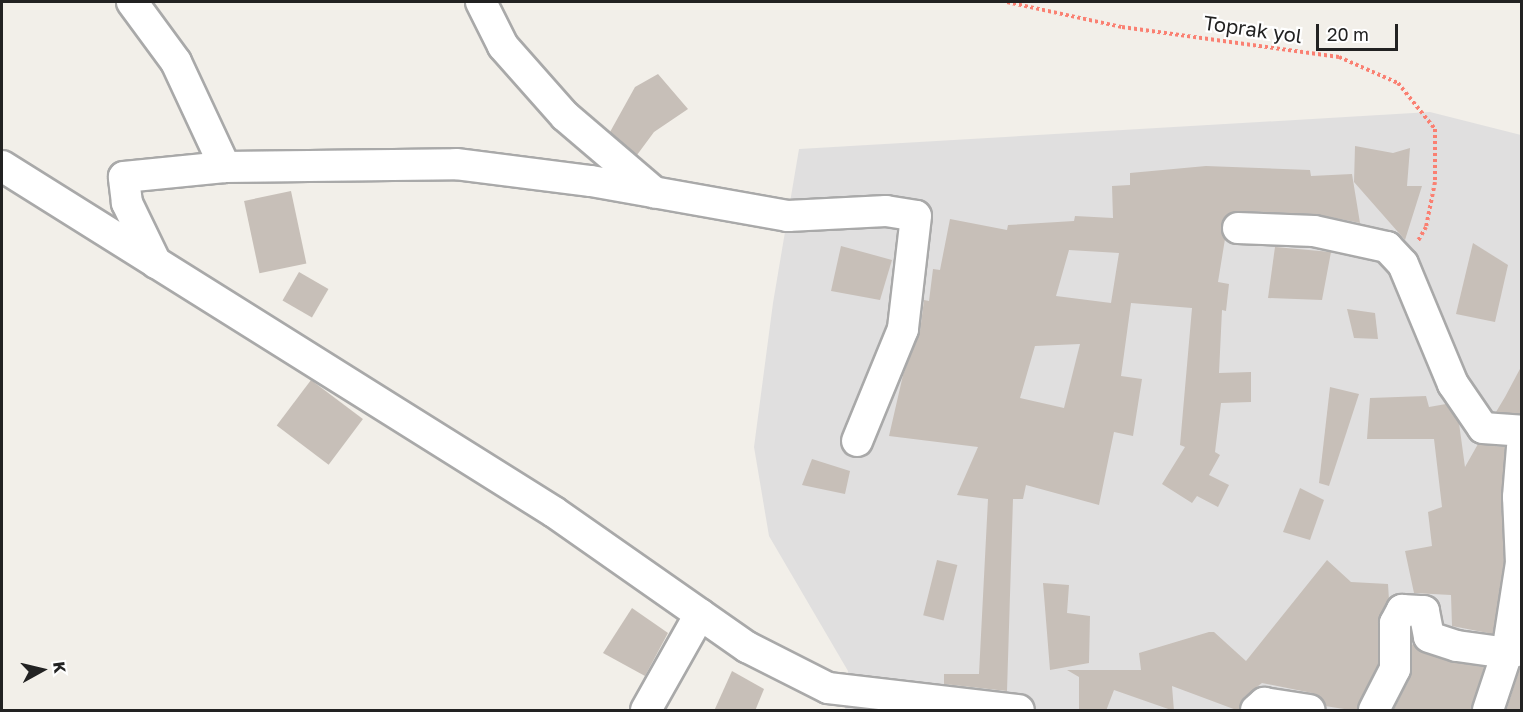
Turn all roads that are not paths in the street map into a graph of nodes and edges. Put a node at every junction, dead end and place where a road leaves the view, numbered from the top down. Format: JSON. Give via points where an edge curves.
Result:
{"nodes":[{"id":1,"x":132,"y":2,"type":"edge"},
{"id":2,"x":481,"y":2,"type":"edge"},
{"id":3,"x":2,"y":166,"type":"edge"},
{"id":4,"x":225,"y":167,"type":"junction"},
{"id":5,"x":656,"y":193,"type":"junction"},
{"id":6,"x":1238,"y":228,"type":"dead end"},
{"id":7,"x":156,"y":263,"type":"junction"},
{"id":8,"x":1521,"y":430,"type":"edge"},
{"id":9,"x":857,"y":441,"type":"dead end"},
{"id":10,"x":1521,"y":447,"type":"edge"},
{"id":11,"x":700,"y":614,"type":"junction"},
{"id":12,"x":1514,"y":651,"type":"edge"},
{"id":13,"x":645,"y":711,"type":"edge"},
{"id":14,"x":1019,"y":711,"type":"edge"},
{"id":15,"x":1256,"y":711,"type":"edge"},
{"id":16,"x":1309,"y":711,"type":"edge"},
{"id":17,"x":1374,"y":711,"type":"edge"},
{"id":18,"x":1488,"y":711,"type":"edge"}],
"edges":[{"from":1,"to":4,"type":"street","via":[[176,62]]},
{"from":2,"to":5,"type":"street","via":[[503,46],[565,116]]},
{"from":3,"to":7,"type":"street"},
{"from":4,"to":5,"type":"street","via":[[456,164]]},
{"from":4,"to":7,"type":"street","via":[[124,177],[127,203]]},
{"from":5,"to":9,"type":"street","via":[[788,216],[886,211],[916,216],[903,329]]},
{"from":6,"to":8,"type":"street","via":[[1314,231],[1387,248],[1403,264],[1453,384],[1484,428]]},
{"from":7,"to":11,"type":"street","via":[[554,512]]},
{"from":10,"to":12,"type":"street","via":[[1521,563]]},
{"from":11,"to":13,"type":"street"},
{"from":11,"to":14,"type":"street","via":[[747,646],[828,688]]},
{"from":12,"to":17,"type":"street","via":[[1456,646],[1429,637],[1424,611],[1402,610],[1395,623],[1395,669]]},
{"from":12,"to":18,"type":"street"},
{"from":15,"to":16,"type":"street","via":[[1264,703]]}]}
